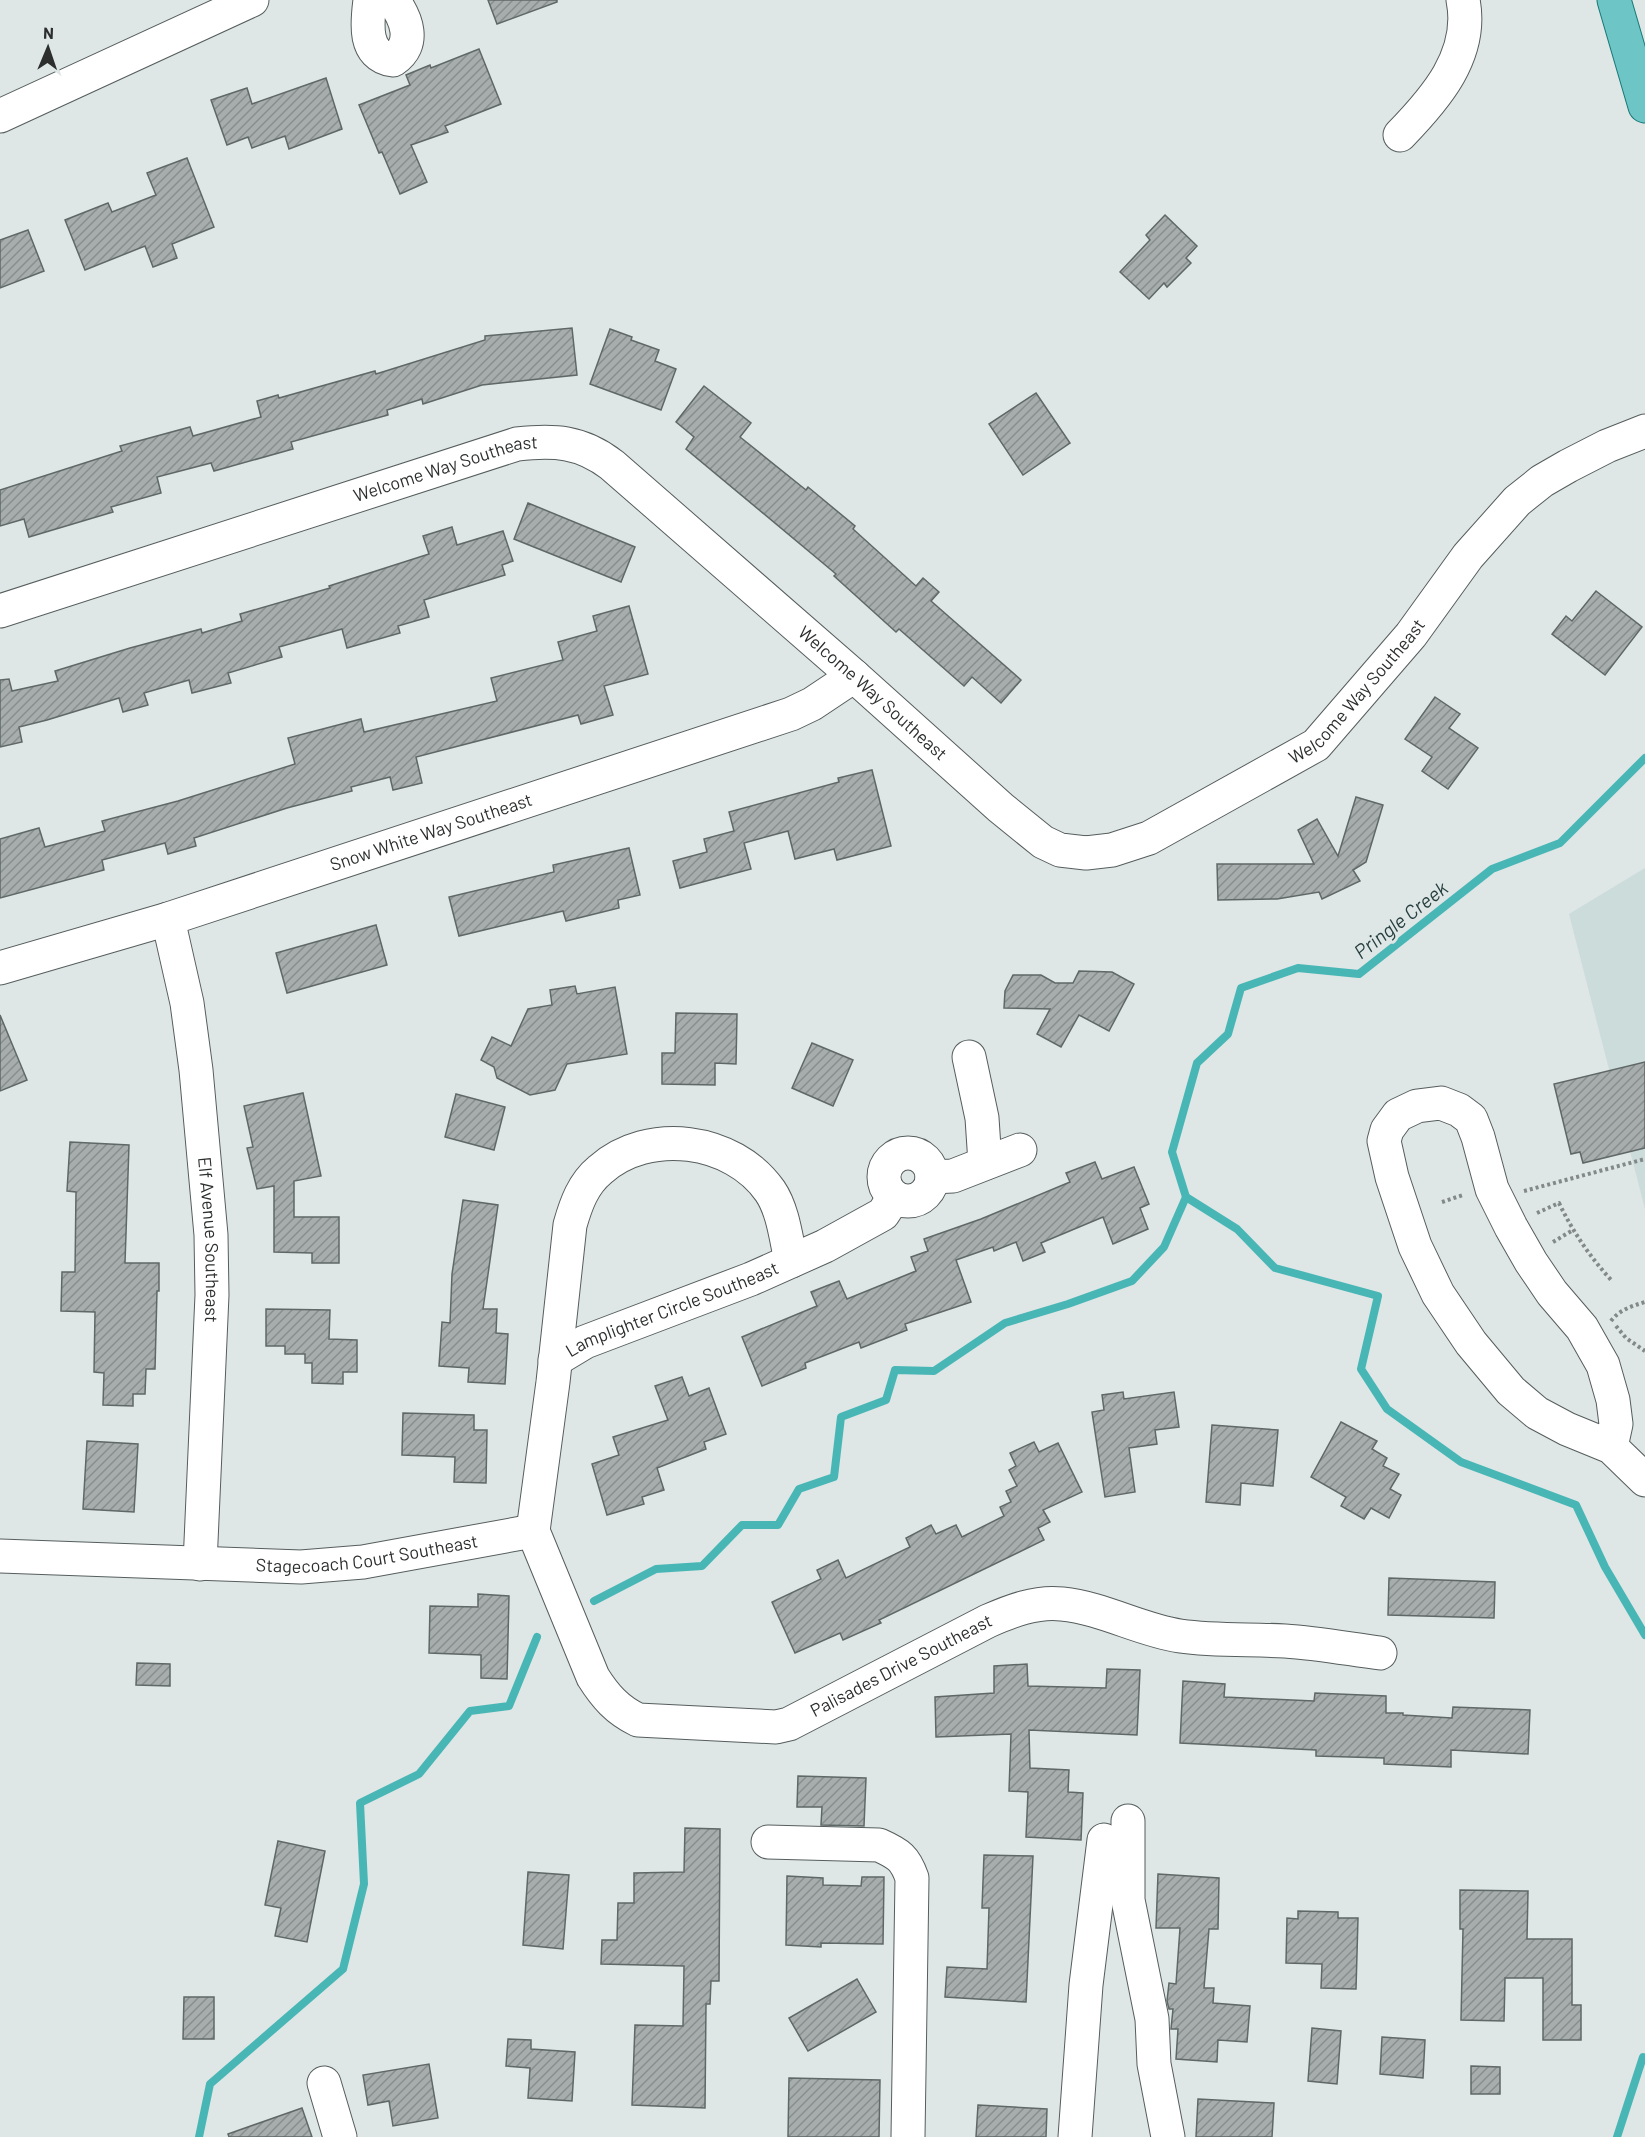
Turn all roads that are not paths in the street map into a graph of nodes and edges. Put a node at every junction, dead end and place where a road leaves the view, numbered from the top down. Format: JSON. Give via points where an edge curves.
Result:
{"nodes":[{"id":1,"x":252,"y":0,"type":"edge"},
{"id":2,"x":370,"y":0,"type":"edge"},
{"id":3,"x":393,"y":0,"type":"edge"},
{"id":4,"x":1463,"y":0,"type":"edge"},
{"id":5,"x":1614,"y":0,"type":"edge"},
{"id":6,"x":1645,"y":105,"type":"edge"},
{"id":7,"x":0,"y":116,"type":"edge"},
{"id":8,"x":1400,"y":135,"type":"dead end"},
{"id":9,"x":1645,"y":430,"type":"edge"},
{"id":10,"x":0,"y":610,"type":"edge"},
{"id":11,"x":854,"y":676,"type":"junction"},
{"id":12,"x":168,"y":919,"type":"junction"},
{"id":13,"x":0,"y":968,"type":"edge"},
{"id":14,"x":969,"y":1057,"type":"dead end"},
{"id":15,"x":1020,"y":1150,"type":"dead end"},
{"id":16,"x":985,"y":1163,"type":"junction"},
{"id":17,"x":790,"y":1261,"type":"junction"},
{"id":18,"x":555,"y":1360,"type":"junction"},
{"id":19,"x":1611,"y":1447,"type":"junction"},
{"id":20,"x":1645,"y":1480,"type":"edge"},
{"id":21,"x":533,"y":1531,"type":"junction"},
{"id":22,"x":0,"y":1556,"type":"edge"},
{"id":23,"x":200,"y":1564,"type":"junction"},
{"id":24,"x":1380,"y":1653,"type":"dead end"},
{"id":25,"x":768,"y":1842,"type":"dead end"},
{"id":26,"x":324,"y":2083,"type":"dead end"},
{"id":27,"x":340,"y":2137,"type":"edge"},
{"id":28,"x":908,"y":2137,"type":"edge"},
{"id":29,"x":1075,"y":2137,"type":"edge"},
{"id":30,"x":1168,"y":2137,"type":"edge"}],
"edges":[{"from":1,"to":7,"type":"street"},
{"from":2,"to":3,"type":"street","via":[[369,40],[374,51],[393,60],[401,55],[408,28]]},
{"from":4,"to":8,"type":"street","via":[[1458,58],[1430,103]]},
{"from":5,"to":6,"type":"main road"},
{"from":9,"to":11,"type":"street","name":"Welcome Way Southeast","via":[[1568,466],[1517,501],[1468,556],[1411,635],[1316,745],[1149,837],[1112,850],[1060,850],[1043,842]]},
{"from":10,"to":11,"type":"street","name":"Welcome Way Southeast","via":[[496,450],[544,441],[595,452]]},
{"from":11,"to":12,"type":"street","name":"Snow White Way Southeast","via":[[791,714]]},
{"from":12,"to":13,"type":"street","name":"Snow White Way Southeast"},
{"from":12,"to":23,"type":"street","name":"Elf Avenue Southeast","via":[[187,1003],[211,1235],[212,1295]]},
{"from":14,"to":16,"type":"street","via":[[982,1118]]},
{"from":15,"to":16,"type":"street","name":"Lamplighter Circle Southeast"},
{"from":16,"to":17,"type":"street","name":"Lamplighter Circle Southeast","via":[[952,1176],[932,1177],[927,1192],[915,1200],[894,1197],[883,1214]]},
{"from":17,"to":18,"type":"street","name":"Lamplighter Circle Southeast","via":[[585,1342]]},
{"from":17,"to":18,"type":"street","name":"Lamplighter Circle Southeast","via":[[771,1192],[739,1161],[691,1145],[648,1144],[628,1151],[600,1169],[576,1202]]},
{"from":18,"to":21,"type":"street","name":"Lamplighter Circle Southeast"},
{"from":19,"to":19,"type":"street","via":[[1616,1424],[1603,1365],[1582,1328],[1531,1262],[1492,1189],[1471,1119],[1441,1103],[1417,1106],[1398,1115],[1384,1142],[1415,1246],[1438,1294],[1471,1343],[1536,1413]]},
{"from":19,"to":20,"type":"street"},
{"from":21,"to":23,"type":"street","name":"Stagecoach Court Southeast","via":[[341,1564]]},
{"from":21,"to":24,"type":"street","name":"Palisades Drive Southeast","via":[[593,1677],[613,1703],[638,1720],[776,1727],[789,1724],[988,1621],[1012,1610],[1037,1605],[1087,1608],[1181,1636],[1286,1641]]},
{"from":22,"to":23,"type":"street","name":"Stagecoach Court Southeast"},
{"from":25,"to":28,"type":"street","via":[[879,1845],[906,1862],[912,1878]]},
{"from":26,"to":27,"type":"street"},
{"from":29,"to":30,"type":"street","via":[[1086,1985],[1116,1830],[1152,2019],[1154,2064]]}]}
